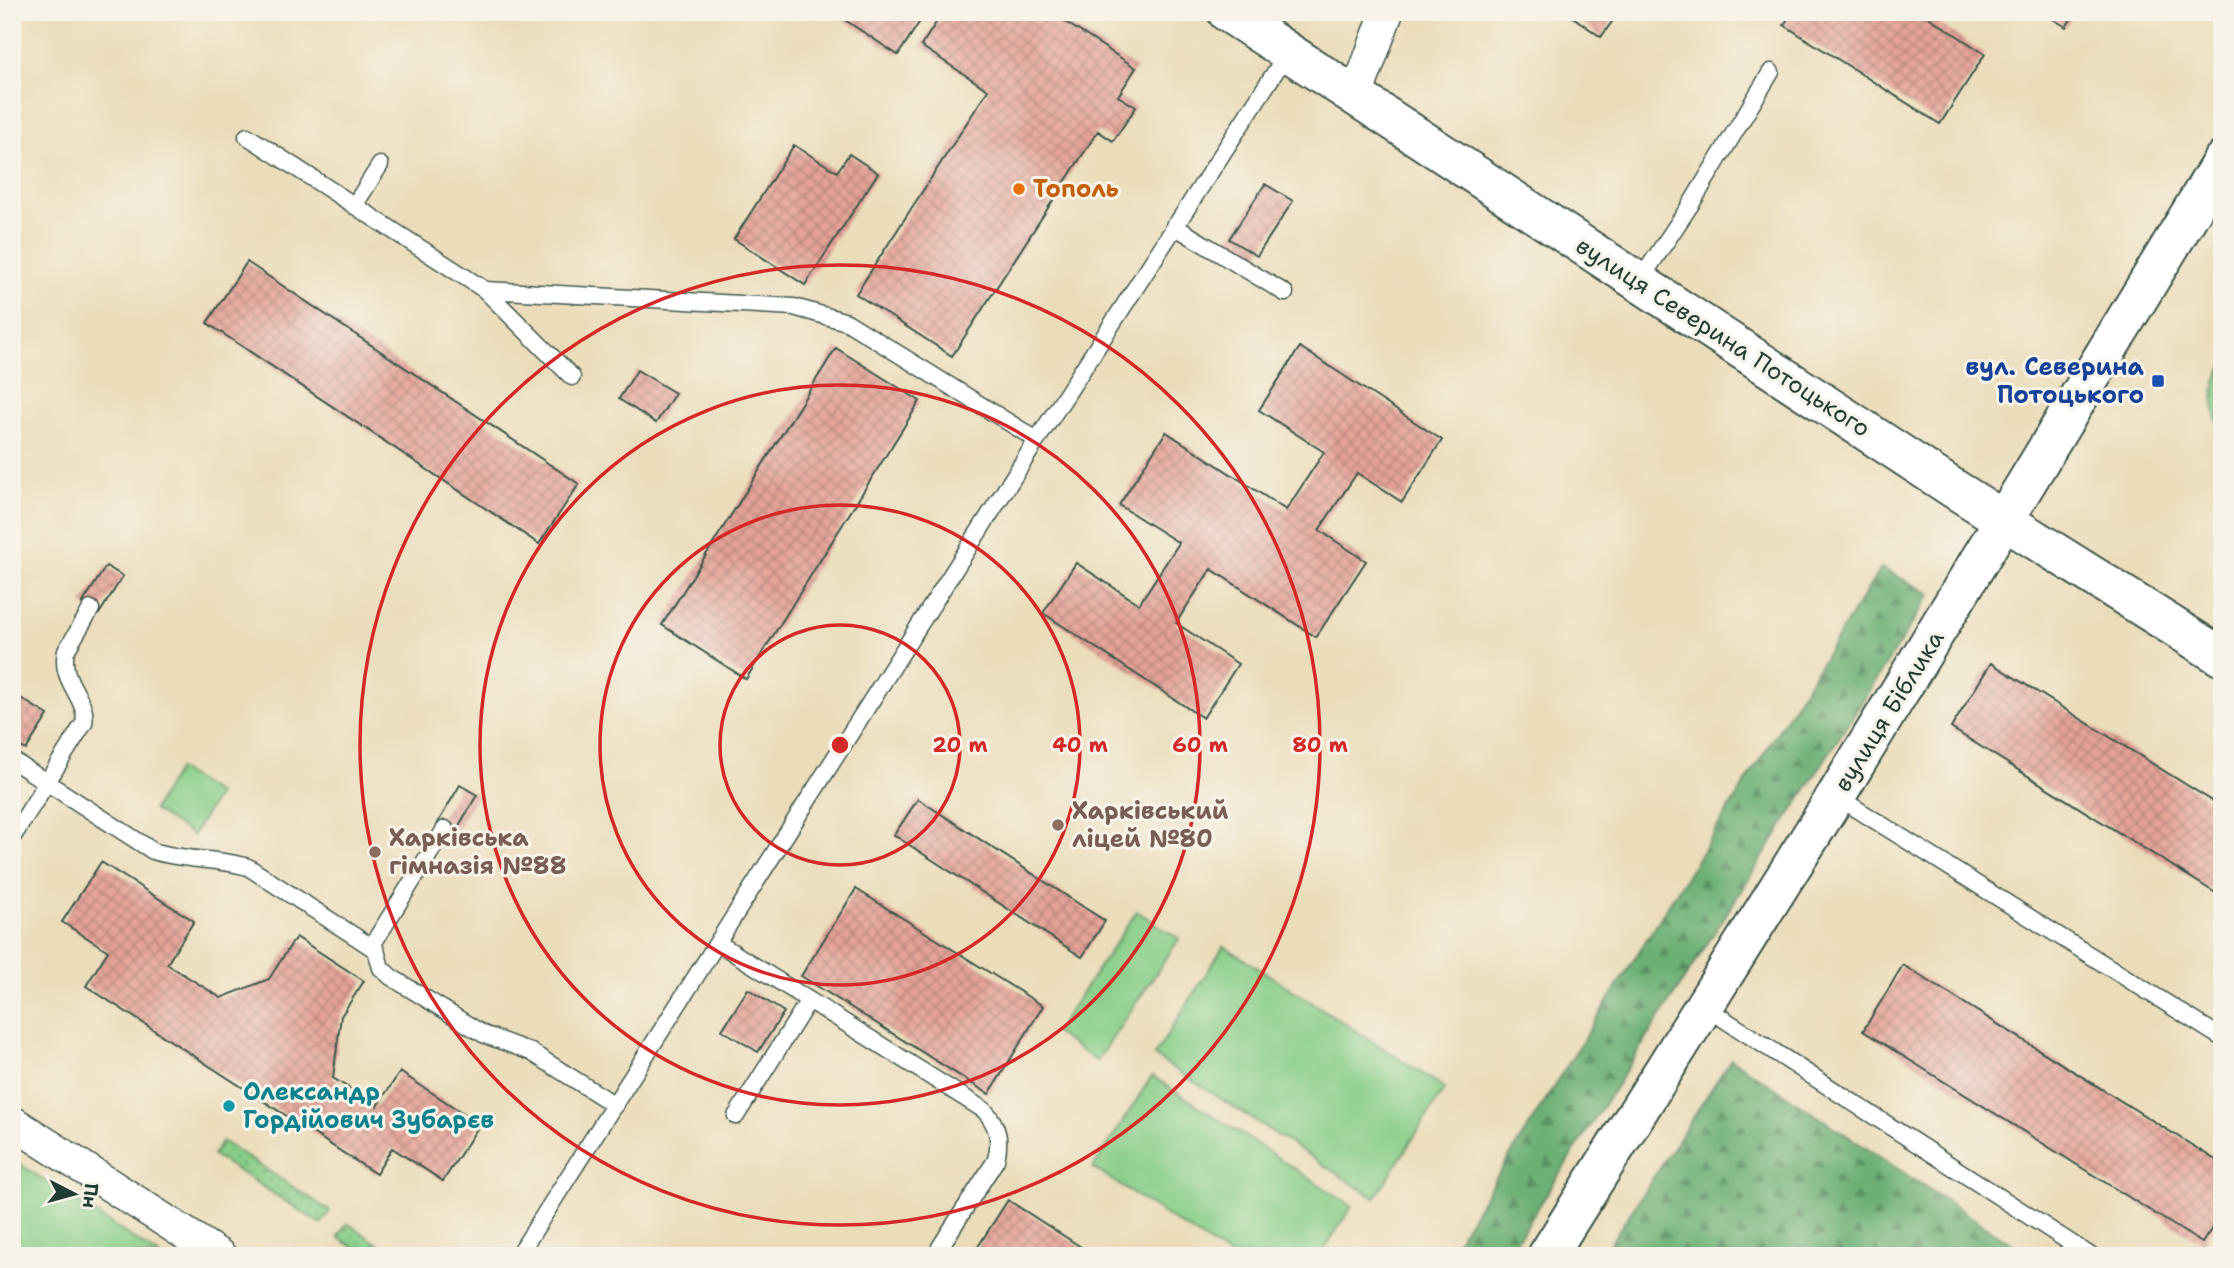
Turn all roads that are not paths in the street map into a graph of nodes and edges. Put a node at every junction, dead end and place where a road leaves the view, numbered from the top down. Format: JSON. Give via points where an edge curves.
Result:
{"nodes":[{"id":1,"x":1227,"y":12,"type":"edge"},
{"id":2,"x":1387,"y":12,"type":"edge"},
{"id":3,"x":1288,"y":52,"type":"junction"},
{"id":4,"x":1771,"y":72,"type":"dead end"},
{"id":5,"x":1356,"y":96,"type":"junction"},
{"id":6,"x":247,"y":136,"type":"dead end"},
{"id":7,"x":2222,"y":161,"type":"edge"},
{"id":8,"x":380,"y":165,"type":"dead end"},
{"id":9,"x":354,"y":206,"type":"junction"},
{"id":10,"x":1174,"y":226,"type":"junction"},
{"id":11,"x":1639,"y":282,"type":"junction"},
{"id":12,"x":485,"y":290,"type":"junction"},
{"id":13,"x":1285,"y":293,"type":"dead end"},
{"id":14,"x":572,"y":377,"type":"dead end"},
{"id":15,"x":1037,"y":440,"type":"junction"},
{"id":16,"x":2005,"y":521,"type":"junction"},
{"id":17,"x":91,"y":610,"type":"dead end"},
{"id":18,"x":2222,"y":657,"type":"edge"},
{"id":19,"x":12,"y":760,"type":"edge"},
{"id":20,"x":48,"y":783,"type":"junction"},
{"id":21,"x":1836,"y":796,"type":"junction"},
{"id":22,"x":445,"y":829,"type":"dead end"},
{"id":23,"x":12,"y":838,"type":"edge"},
{"id":24,"x":718,"y":943,"type":"junction"},
{"id":25,"x":371,"y":947,"type":"junction"},
{"id":26,"x":809,"y":1000,"type":"junction"},
{"id":27,"x":1705,"y":1007,"type":"junction"},
{"id":28,"x":2222,"y":1038,"type":"edge"},
{"id":29,"x":615,"y":1105,"type":"junction"},
{"id":30,"x":736,"y":1116,"type":"dead end"},
{"id":31,"x":12,"y":1122,"type":"edge"},
{"id":32,"x":940,"y":1247,"type":"dead end"},
{"id":33,"x":220,"y":1256,"type":"edge"},
{"id":34,"x":518,"y":1256,"type":"edge"},
{"id":35,"x":1546,"y":1256,"type":"edge"},
{"id":36,"x":2091,"y":1256,"type":"edge"}],
"edges":[{"from":1,"to":3,"type":"street","name":"вулиця Северина Потоцького"},
{"from":2,"to":5,"type":"street"},
{"from":3,"to":5,"type":"street","name":"вулиця Северина Потоцького"},
{"from":3,"to":10,"type":"lane"},
{"from":4,"to":11,"type":"lane"},
{"from":5,"to":11,"type":"street","name":"вулиця Северина Потоцького"},
{"from":6,"to":9,"type":"lane"},
{"from":7,"to":16,"type":"street","name":"вулиця Біблика"},
{"from":8,"to":9,"type":"lane"},
{"from":9,"to":12,"type":"lane"},
{"from":10,"to":13,"type":"lane"},
{"from":10,"to":15,"type":"lane"},
{"from":11,"to":16,"type":"street","name":"вулиця Северина Потоцького"},
{"from":12,"to":14,"type":"lane"},
{"from":12,"to":15,"type":"lane","via":[[793,307],[847,322]]},
{"from":15,"to":24,"type":"lane"},
{"from":16,"to":18,"type":"street","name":"вулиця Северина Потоцького"},
{"from":16,"to":21,"type":"street","name":"вулиця Біблика"},
{"from":17,"to":20,"type":"lane","via":[[64,657],[66,676],[83,709],[84,723]]},
{"from":19,"to":20,"type":"lane"},
{"from":20,"to":23,"type":"lane"},
{"from":20,"to":25,"type":"lane","via":[[153,851],[248,867]]},
{"from":21,"to":27,"type":"street","name":"вулиця Біблика"},
{"from":21,"to":28,"type":"lane"},
{"from":22,"to":25,"type":"lane"},
{"from":24,"to":26,"type":"lane"},
{"from":24,"to":29,"type":"lane"},
{"from":25,"to":29,"type":"lane","via":[[380,968],[391,977],[483,1034],[531,1052]]},
{"from":26,"to":30,"type":"lane"},
{"from":26,"to":32,"type":"lane","via":[[993,1119],[998,1132],[996,1160]]},
{"from":27,"to":35,"type":"street","name":"вулиця Біблика"},
{"from":27,"to":36,"type":"lane"},
{"from":29,"to":34,"type":"lane"},
{"from":31,"to":33,"type":"street"}]}
